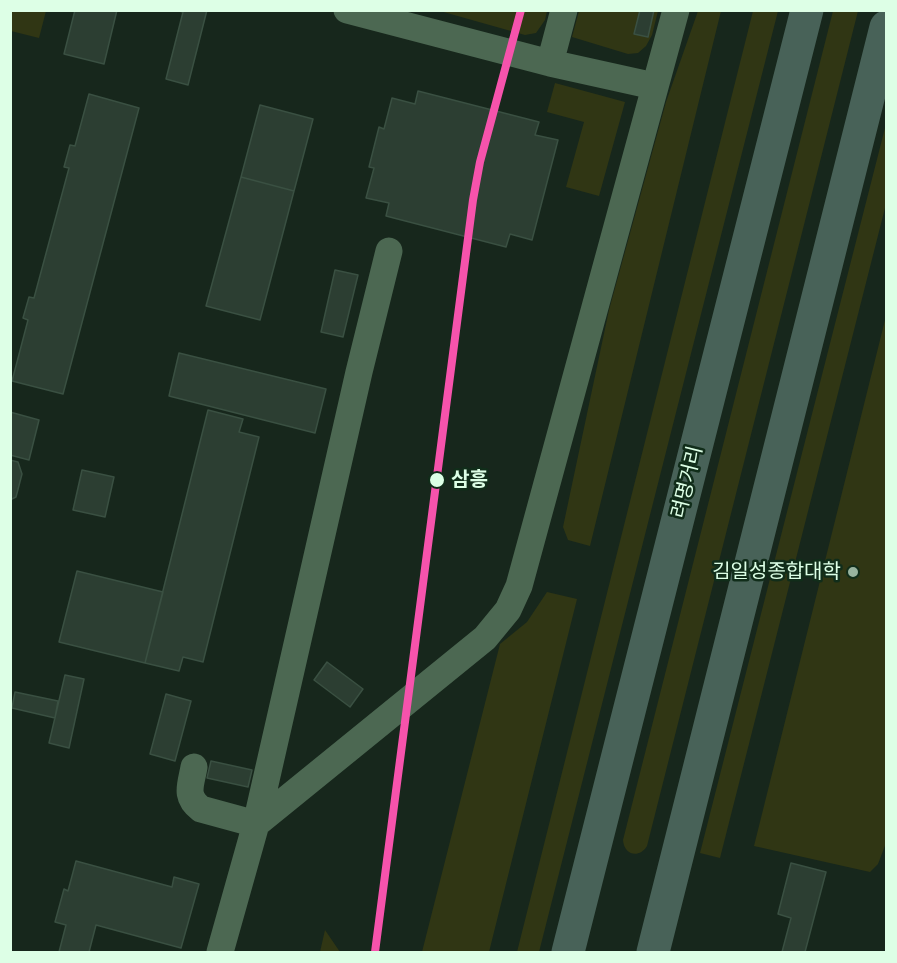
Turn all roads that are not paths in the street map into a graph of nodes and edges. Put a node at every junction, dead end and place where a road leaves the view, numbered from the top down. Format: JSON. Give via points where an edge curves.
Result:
{"nodes":[{"id":1,"x":347,"y":10,"type":"edge"},
{"id":2,"x":564,"y":10,"type":"edge"},
{"id":3,"x":676,"y":10,"type":"edge"},
{"id":4,"x":807,"y":10,"type":"edge"},
{"id":5,"x":390,"y":16,"type":"edge"},
{"id":6,"x":886,"y":27,"type":"edge"},
{"id":7,"x":550,"y":63,"type":"junction"},
{"id":8,"x":654,"y":86,"type":"junction"},
{"id":9,"x":389,"y":251,"type":"dead end"},
{"id":10,"x":194,"y":767,"type":"dead end"},
{"id":11,"x":256,"y":824,"type":"junction"},
{"id":12,"x":220,"y":952,"type":"edge"},
{"id":13,"x":568,"y":952,"type":"edge"},
{"id":14,"x":653,"y":952,"type":"edge"}],
"edges":[{"from":1,"to":5,"type":"street"},
{"from":2,"to":7,"type":"street"},
{"from":3,"to":8,"type":"street"},
{"from":4,"to":13,"type":"highway","name":"려명거리"},
{"from":5,"to":7,"type":"street"},
{"from":6,"to":14,"type":"highway"},
{"from":7,"to":8,"type":"street"},
{"from":8,"to":11,"type":"street","via":[[519,586],[508,610],[485,638]]},
{"from":9,"to":11,"type":"street"},
{"from":10,"to":11,"type":"street","via":[[189,793],[194,803]]},
{"from":11,"to":12,"type":"street"}]}
